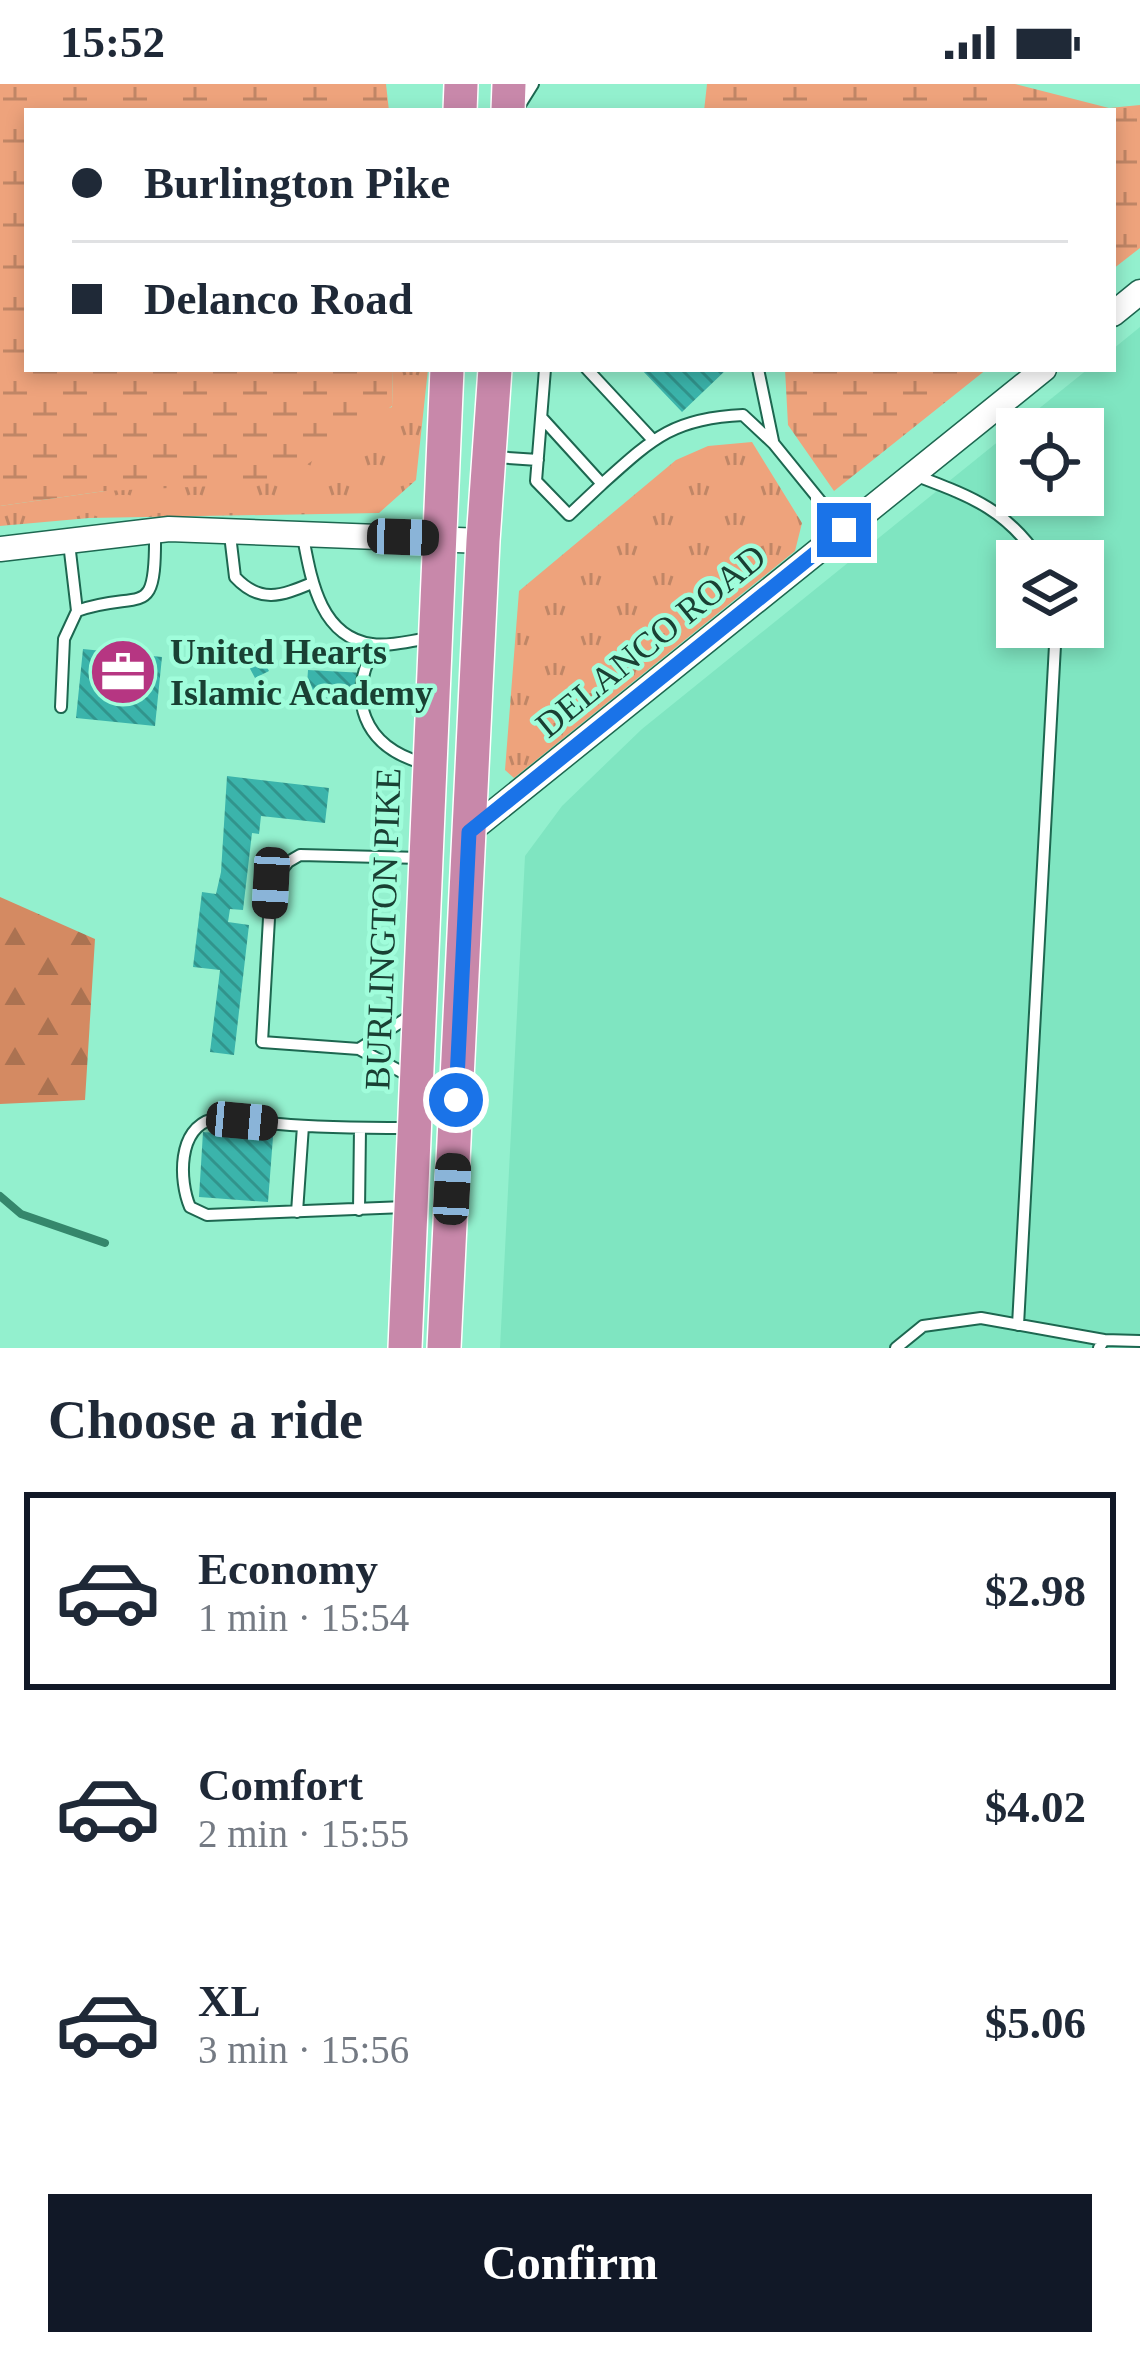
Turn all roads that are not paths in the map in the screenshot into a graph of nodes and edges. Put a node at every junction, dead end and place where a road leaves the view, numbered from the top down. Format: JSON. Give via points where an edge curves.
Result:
{"nodes":[{"id":1,"x":533,"y":84,"type":"edge"},
{"id":2,"x":514,"y":108,"type":"edge"},
{"id":3,"x":1140,"y":292,"type":"edge"},
{"id":4,"x":1116,"y":312,"type":"edge"},
{"id":5,"x":447,"y":372,"type":"edge"},
{"id":6,"x":495,"y":372,"type":"edge"},
{"id":7,"x":545,"y":372,"type":"edge"},
{"id":8,"x":590,"y":372,"type":"edge"},
{"id":9,"x":759,"y":372,"type":"edge"},
{"id":10,"x":1040,"y":372,"type":"edge"},
{"id":11,"x":542,"y":418,"type":"junction"},
{"id":12,"x":652,"y":439,"type":"junction"},
{"id":13,"x":774,"y":444,"type":"junction"},
{"id":14,"x":491,"y":457,"type":"junction"},
{"id":15,"x":538,"y":460,"type":"junction"},
{"id":16,"x":914,"y":474,"type":"junction"},
{"id":17,"x":602,"y":484,"type":"junction"},
{"id":18,"x":154,"y":530,"type":"junction"},
{"id":19,"x":229,"y":530,"type":"junction"},
{"id":20,"x":844,"y":530,"type":"junction"},
{"id":21,"x":302,"y":533,"type":"junction"},
{"id":22,"x":438,"y":538,"type":"junction"},
{"id":23,"x":69,"y":539,"type":"junction"},
{"id":24,"x":1026,"y":540,"type":"edge"},
{"id":25,"x":483,"y":541,"type":"junction"},
{"id":26,"x":0,"y":549,"type":"edge"},
{"id":27,"x":312,"y":583,"type":"junction"},
{"id":28,"x":77,"y":611,"type":"junction"},
{"id":29,"x":434,"y":637,"type":"junction"},
{"id":30,"x":376,"y":645,"type":"junction"},
{"id":31,"x":1055,"y":648,"type":"edge"},
{"id":32,"x":61,"y":707,"type":"dead end"},
{"id":33,"x":428,"y":764,"type":"junction"},
{"id":34,"x":469,"y":832,"type":"junction"},
{"id":35,"x":424,"y":858,"type":"junction"},
{"id":36,"x":418,"y":1010,"type":"junction"},
{"id":37,"x":359,"y":1048,"type":"junction"},
{"id":38,"x":415,"y":1079,"type":"junction"},
{"id":39,"x":303,"y":1126,"type":"junction"},
{"id":40,"x":360,"y":1128,"type":"junction"},
{"id":41,"x":412,"y":1129,"type":"junction"},
{"id":42,"x":412,"y":1207,"type":"junction"},
{"id":43,"x":359,"y":1210,"type":"junction"},
{"id":44,"x":298,"y":1212,"type":"junction"},
{"id":45,"x":1018,"y":1325,"type":"junction"},
{"id":46,"x":448,"y":1335,"type":"edge"},
{"id":47,"x":1140,"y":1341,"type":"edge"},
{"id":48,"x":1102,"y":1344,"type":"edge"},
{"id":49,"x":405,"y":1348,"type":"edge"},
{"id":50,"x":896,"y":1348,"type":"edge"}],
"edges":[{"from":1,"to":2,"type":"lane"},
{"from":3,"to":4,"type":"street"},
{"from":5,"to":22,"type":"highway","name":"BURLINGTON PIKE"},
{"from":6,"to":14,"type":"highway"},
{"from":7,"to":11,"type":"lane"},
{"from":8,"to":12,"type":"lane"},
{"from":9,"to":13,"type":"lane"},
{"from":10,"to":16,"type":"street","name":"DELANCO ROAD"},
{"from":11,"to":15,"type":"lane"},
{"from":11,"to":17,"type":"lane"},
{"from":12,"to":13,"type":"lane","via":[[701,416],[743,415]]},
{"from":12,"to":17,"type":"lane"},
{"from":13,"to":20,"type":"lane"},
{"from":14,"to":15,"type":"lane"},
{"from":14,"to":25,"type":"highway"},
{"from":15,"to":17,"type":"lane","via":[[536,481],[569,515]]},
{"from":16,"to":20,"type":"street","name":"DELANCO ROAD"},
{"from":16,"to":24,"type":"lane","via":[[984,502]]},
{"from":18,"to":19,"type":"street"},
{"from":18,"to":23,"type":"street"},
{"from":18,"to":28,"type":"lane","via":[[153,588],[142,600]]},
{"from":19,"to":21,"type":"street"},
{"from":19,"to":27,"type":"lane","via":[[235,577],[257,594],[275,598]]},
{"from":20,"to":34,"type":"street","name":"DELANCO ROAD"},
{"from":21,"to":22,"type":"street"},
{"from":21,"to":27,"type":"lane"},
{"from":22,"to":25,"type":"street"},
{"from":22,"to":29,"type":"highway","name":"BURLINGTON PIKE"},
{"from":23,"to":26,"type":"street"},
{"from":23,"to":28,"type":"lane"},
{"from":25,"to":34,"type":"highway"},
{"from":27,"to":30,"type":"lane","via":[[341,632]]},
{"from":28,"to":32,"type":"lane","via":[[64,639]]},
{"from":29,"to":30,"type":"lane"},
{"from":29,"to":33,"type":"highway","name":"BURLINGTON PIKE"},
{"from":30,"to":33,"type":"lane","via":[[365,677],[365,722],[398,756]]},
{"from":31,"to":45,"type":"lane"},
{"from":33,"to":35,"type":"highway","name":"BURLINGTON PIKE"},
{"from":34,"to":46,"type":"highway"},
{"from":35,"to":36,"type":"highway","name":"BURLINGTON PIKE"},
{"from":35,"to":37,"type":"lane","via":[[300,855],[271,883],[262,1042]]},
{"from":36,"to":37,"type":"lane"},
{"from":36,"to":38,"type":"highway","name":"BURLINGTON PIKE"},
{"from":37,"to":38,"type":"lane"},
{"from":38,"to":41,"type":"highway","name":"BURLINGTON PIKE"},
{"from":39,"to":40,"type":"lane"},
{"from":39,"to":44,"type":"lane"},
{"from":39,"to":44,"type":"lane","via":[[213,1119],[191,1134],[184,1155],[190,1207],[207,1215]]},
{"from":40,"to":41,"type":"lane"},
{"from":40,"to":43,"type":"lane"},
{"from":41,"to":42,"type":"highway","name":"BURLINGTON PIKE"},
{"from":42,"to":43,"type":"lane"},
{"from":42,"to":49,"type":"highway","name":"BURLINGTON PIKE"},
{"from":43,"to":44,"type":"lane"},
{"from":45,"to":48,"type":"lane"},
{"from":45,"to":50,"type":"lane","via":[[981,1318],[923,1325]]},
{"from":47,"to":48,"type":"lane"}]}
